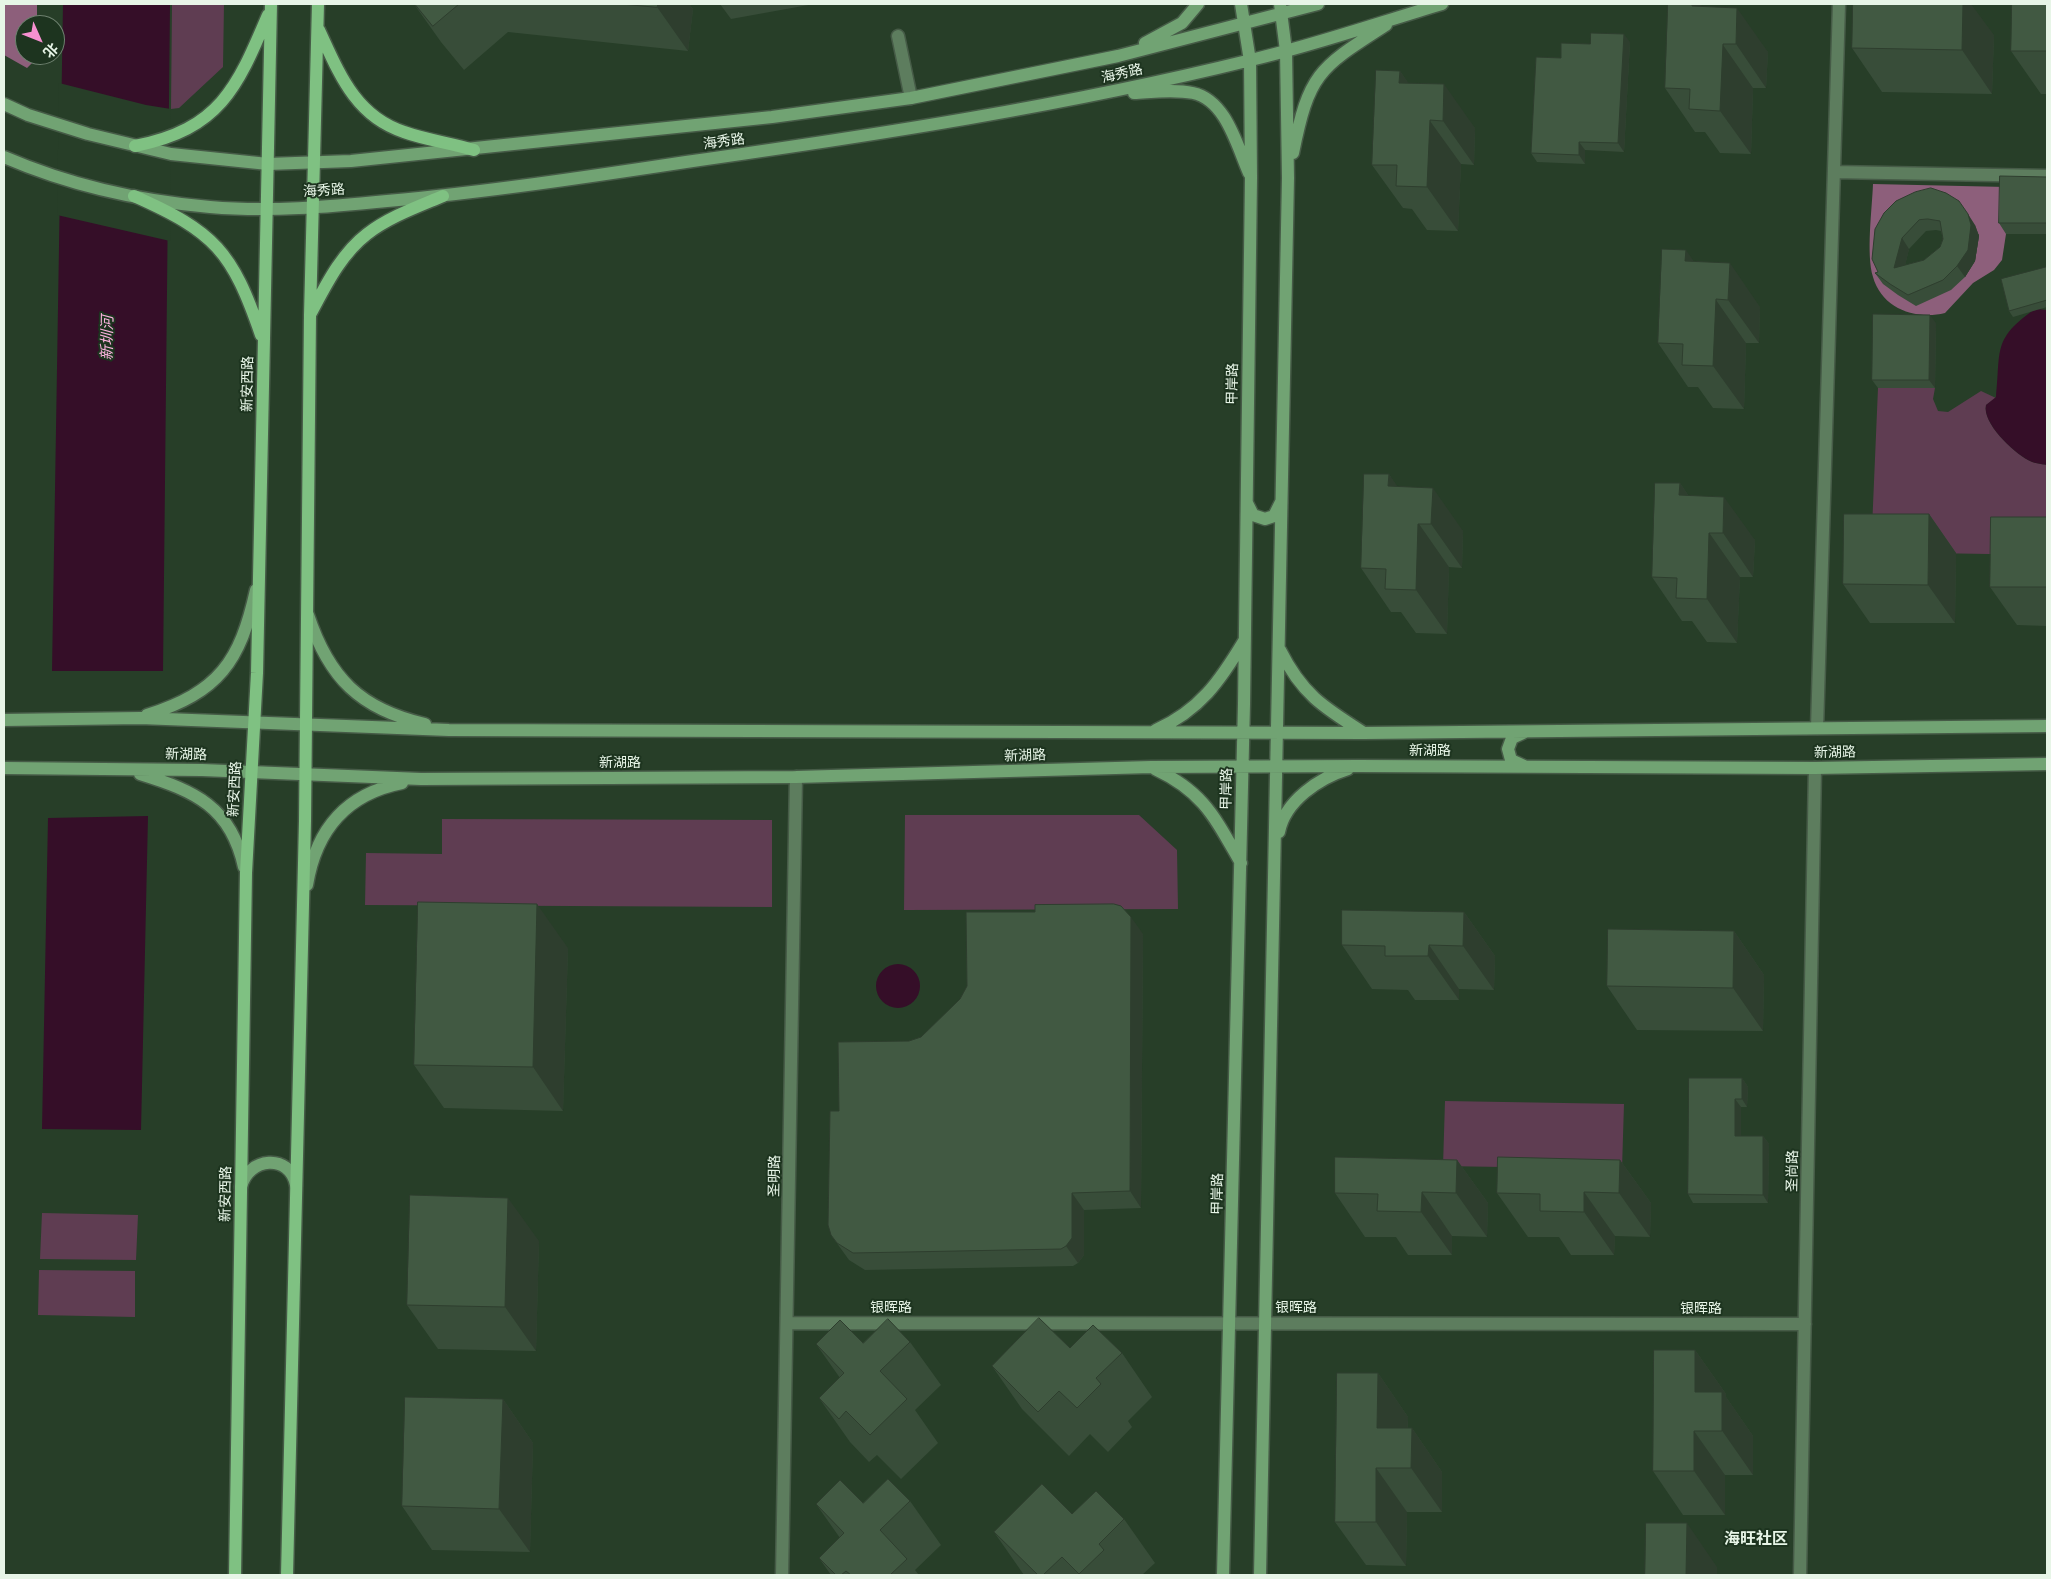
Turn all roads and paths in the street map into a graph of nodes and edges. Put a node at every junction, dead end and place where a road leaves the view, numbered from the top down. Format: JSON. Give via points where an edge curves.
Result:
{"nodes":[{"id":1,"x":318,"y":4,"type":"edge"},
{"id":2,"x":1198,"y":4,"type":"edge"},
{"id":3,"x":1242,"y":4,"type":"edge"},
{"id":4,"x":1318,"y":4,"type":"edge"},
{"id":5,"x":1442,"y":4,"type":"edge"},
{"id":6,"x":1839,"y":4,"type":"edge"},
{"id":7,"x":271,"y":6,"type":"edge"},
{"id":8,"x":1281,"y":8,"type":"edge"},
{"id":9,"x":1401,"y":16,"type":"junction"},
{"id":10,"x":1246,"y":23,"type":"junction"},
{"id":11,"x":318,"y":28,"type":"junction"},
{"id":12,"x":898,"y":36,"type":"dead end"},
{"id":13,"x":1286,"y":51,"type":"junction"},
{"id":14,"x":1118,"y":56,"type":"junction"},
{"id":15,"x":1250,"y":60,"type":"junction"},
{"id":16,"x":1102,"y":94,"type":"junction"},
{"id":17,"x":911,"y":98,"type":"junction"},
{"id":18,"x":4,"y":104,"type":"edge"},
{"id":19,"x":135,"y":146,"type":"junction"},
{"id":20,"x":474,"y":150,"type":"junction"},
{"id":21,"x":4,"y":157,"type":"edge"},
{"id":22,"x":314,"y":163,"type":"junction"},
{"id":23,"x":268,"y":164,"type":"junction"},
{"id":24,"x":1834,"y":172,"type":"junction"},
{"id":25,"x":2047,"y":176,"type":"edge"},
{"id":26,"x":1251,"y":178,"type":"junction"},
{"id":27,"x":1288,"y":178,"type":"junction"},
{"id":28,"x":443,"y":196,"type":"junction"},
{"id":29,"x":170,"y":207,"type":"junction"},
{"id":30,"x":314,"y":207,"type":"junction"},
{"id":31,"x":268,"y":209,"type":"junction"},
{"id":32,"x":310,"y":315,"type":"junction"},
{"id":33,"x":264,"y":344,"type":"junction"},
{"id":34,"x":1282,"y":500,"type":"junction"},
{"id":35,"x":1247,"y":503,"type":"junction"},
{"id":36,"x":258,"y":583,"type":"junction"},
{"id":37,"x":308,"y":614,"type":"junction"},
{"id":38,"x":1245,"y":639,"type":"junction"},
{"id":39,"x":1279,"y":648,"type":"junction"},
{"id":40,"x":140,"y":718,"type":"junction"},
{"id":41,"x":4,"y":720,"type":"edge"},
{"id":42,"x":254,"y":723,"type":"junction"},
{"id":43,"x":306,"y":726,"type":"junction"},
{"id":44,"x":2047,"y":726,"type":"edge"},
{"id":45,"x":1817,"y":728,"type":"junction"},
{"id":46,"x":449,"y":730,"type":"junction"},
{"id":47,"x":1527,"y":731,"type":"junction"},
{"id":48,"x":1152,"y":732,"type":"junction"},
{"id":49,"x":1244,"y":732,"type":"junction"},
{"id":50,"x":1278,"y":733,"type":"junction"},
{"id":51,"x":1364,"y":733,"type":"junction"},
{"id":52,"x":2047,"y":764,"type":"edge"},
{"id":53,"x":1243,"y":766,"type":"junction"},
{"id":54,"x":1277,"y":766,"type":"junction"},
{"id":55,"x":1358,"y":766,"type":"junction"},
{"id":56,"x":1525,"y":766,"type":"junction"},
{"id":57,"x":1151,"y":767,"type":"junction"},
{"id":58,"x":4,"y":768,"type":"edge"},
{"id":59,"x":1815,"y":768,"type":"junction"},
{"id":60,"x":128,"y":770,"type":"junction"},
{"id":61,"x":251,"y":773,"type":"junction"},
{"id":62,"x":305,"y":776,"type":"junction"},
{"id":63,"x":796,"y":777,"type":"junction"},
{"id":64,"x":421,"y":779,"type":"junction"},
{"id":65,"x":1275,"y":849,"type":"junction"},
{"id":66,"x":1241,"y":863,"type":"junction"},
{"id":67,"x":246,"y":873,"type":"junction"},
{"id":68,"x":303,"y":914,"type":"junction"},
{"id":69,"x":296,"y":1185,"type":"junction"},
{"id":70,"x":241,"y":1187,"type":"junction"},
{"id":71,"x":787,"y":1323,"type":"junction"},
{"id":72,"x":1230,"y":1323,"type":"junction"},
{"id":73,"x":1265,"y":1323,"type":"junction"},
{"id":74,"x":1805,"y":1324,"type":"junction"},
{"id":75,"x":235,"y":1575,"type":"edge"},
{"id":76,"x":287,"y":1575,"type":"edge"},
{"id":77,"x":782,"y":1575,"type":"edge"},
{"id":78,"x":1223,"y":1575,"type":"edge"},
{"id":79,"x":1260,"y":1575,"type":"edge"},
{"id":80,"x":1800,"y":1575,"type":"edge"}],
"edges":[{"from":1,"to":11,"type":"main road"},
{"from":2,"to":14,"type":"main road","via":[[1182,23]]},
{"from":3,"to":10,"type":"main road","name":"甲岸路"},
{"from":4,"to":8,"type":"main road","name":"海秀路"},
{"from":5,"to":9,"type":"main road","name":"海秀路"},
{"from":6,"to":24,"type":"street"},
{"from":7,"to":19,"type":"main road","via":[[251,56],[230,94],[210,114],[171,136]]},
{"from":7,"to":23,"type":"main road","name":"新安西路"},
{"from":8,"to":10,"type":"main road","name":"海秀路"},
{"from":8,"to":13,"type":"main road"},
{"from":9,"to":13,"type":"main road","name":"海秀路"},
{"from":9,"to":27,"type":"main road","via":[[1345,52],[1321,72],[1303,108]]},
{"from":10,"to":14,"type":"main road","name":"海秀路"},
{"from":10,"to":15,"type":"main road","name":"甲岸路"},
{"from":11,"to":20,"type":"main road","via":[[350,94],[374,117],[405,133]]},
{"from":11,"to":22,"type":"main road"},
{"from":12,"to":17,"type":"street"},
{"from":13,"to":15,"type":"main road","name":"海秀路"},
{"from":13,"to":27,"type":"main road"},
{"from":14,"to":17,"type":"main road","name":"海秀路"},
{"from":15,"to":16,"type":"main road","name":"海秀路"},
{"from":15,"to":26,"type":"main road","name":"甲岸路"},
{"from":16,"to":26,"type":"main road","via":[[1181,91],[1203,97],[1211,102],[1228,125]]},
{"from":16,"to":28,"type":"main road","name":"海秀路","via":[[916,129]]},
{"from":17,"to":20,"type":"main road","name":"海秀路"},
{"from":18,"to":19,"type":"main road","name":"海秀路"},
{"from":19,"to":23,"type":"main road","name":"海秀路","via":[[171,154]]},
{"from":20,"to":22,"type":"main road","name":"海秀路"},
{"from":21,"to":29,"type":"main road","via":[[89,186]]},
{"from":22,"to":23,"type":"main road","name":"海秀路"},
{"from":22,"to":30,"type":"main road"},
{"from":23,"to":31,"type":"main road","name":"新安西路"},
{"from":24,"to":25,"type":"street"},
{"from":24,"to":45,"type":"street"},
{"from":26,"to":35,"type":"main road","name":"甲岸路"},
{"from":27,"to":34,"type":"main road"},
{"from":28,"to":30,"type":"main road","name":"海秀路"},
{"from":28,"to":32,"type":"main road","via":[[365,235],[332,275]]},
{"from":29,"to":31,"type":"main road","name":"海秀路"},
{"from":29,"to":33,"type":"main road","via":[[228,259],[245,291]]},
{"from":30,"to":31,"type":"main road","name":"海秀路"},
{"from":30,"to":32,"type":"main road"},
{"from":31,"to":33,"type":"main road","name":"新安西路"},
{"from":32,"to":37,"type":"main road"},
{"from":33,"to":36,"type":"main road","name":"新安西路"},
{"from":34,"to":35,"type":"main road","via":[[1278,512],[1264,519],[1253,515]]},
{"from":34,"to":39,"type":"main road"},
{"from":35,"to":38,"type":"main road","name":"甲岸路"},
{"from":36,"to":40,"type":"main road","via":[[243,640],[221,673],[188,699]]},
{"from":36,"to":42,"type":"main road","name":"新安西路"},
{"from":37,"to":43,"type":"main road"},
{"from":37,"to":46,"type":"main road","via":[[321,649],[335,672],[352,690],[388,713]]},
{"from":38,"to":48,"type":"main road","via":[[1205,697],[1174,722]]},
{"from":38,"to":49,"type":"main road","name":"甲岸路"},
{"from":39,"to":50,"type":"main road"},
{"from":39,"to":51,"type":"main road","via":[[1308,693]]},
{"from":40,"to":41,"type":"main road","name":"新湖路"},
{"from":40,"to":42,"type":"main road","name":"新湖路"},
{"from":42,"to":43,"type":"main road","name":"新湖路"},
{"from":42,"to":61,"type":"main road","name":"新安西路"},
{"from":43,"to":46,"type":"main road","name":"新湖路"},
{"from":43,"to":62,"type":"main road"},
{"from":44,"to":45,"type":"main road","name":"新湖路"},
{"from":45,"to":47,"type":"main road","name":"新湖路"},
{"from":46,"to":48,"type":"main road","name":"新湖路"},
{"from":47,"to":51,"type":"main road","name":"新湖路"},
{"from":47,"to":56,"type":"main road","via":[[1512,738],[1508,749],[1511,760]]},
{"from":48,"to":49,"type":"main road","name":"新湖路"},
{"from":49,"to":50,"type":"main road","name":"新湖路"},
{"from":49,"to":53,"type":"main road","name":"甲岸路"},
{"from":50,"to":51,"type":"main road","name":"新湖路"},
{"from":50,"to":54,"type":"main road"},
{"from":52,"to":59,"type":"main road","name":"新湖路"},
{"from":53,"to":54,"type":"main road","name":"新湖路"},
{"from":53,"to":57,"type":"main road","name":"新湖路"},
{"from":53,"to":66,"type":"main road","name":"甲岸路"},
{"from":54,"to":55,"type":"main road","name":"新湖路"},
{"from":54,"to":65,"type":"main road"},
{"from":55,"to":56,"type":"main road","name":"新湖路"},
{"from":55,"to":65,"type":"main road","via":[[1335,773],[1301,796],[1287,811],[1279,828]]},
{"from":56,"to":59,"type":"main road","name":"新湖路"},
{"from":57,"to":63,"type":"main road","name":"新湖路"},
{"from":57,"to":66,"type":"main road","via":[[1188,787],[1200,799]]},
{"from":58,"to":60,"type":"main road","name":"新湖路"},
{"from":59,"to":74,"type":"street","name":"圣尚路"},
{"from":60,"to":61,"type":"main road","name":"新湖路"},
{"from":60,"to":67,"type":"main road","via":[[174,785],[212,807],[235,836]]},
{"from":61,"to":62,"type":"main road","name":"新湖路"},
{"from":61,"to":67,"type":"main road","name":"新安西路"},
{"from":62,"to":64,"type":"main road","name":"新湖路"},
{"from":62,"to":68,"type":"main road"},
{"from":63,"to":64,"type":"main road","name":"新湖路"},
{"from":63,"to":71,"type":"street","name":"圣明路"},
{"from":64,"to":68,"type":"main road","via":[[394,784],[367,795],[341,812],[318,843],[311,864]]},
{"from":65,"to":73,"type":"main road"},
{"from":66,"to":72,"type":"main road","name":"甲岸路"},
{"from":67,"to":70,"type":"main road","name":"新安西路"},
{"from":68,"to":69,"type":"main road"},
{"from":69,"to":70,"type":"main road","via":[[287,1168],[270,1162],[253,1167],[246,1173]]},
{"from":69,"to":76,"type":"main road"},
{"from":70,"to":75,"type":"main road","name":"新安西路"},
{"from":71,"to":72,"type":"street","name":"银晖路"},
{"from":71,"to":77,"type":"street","name":"圣明路"},
{"from":72,"to":73,"type":"street","name":"银晖路"},
{"from":72,"to":78,"type":"main road","name":"甲岸路"},
{"from":73,"to":74,"type":"street","name":"银晖路"},
{"from":73,"to":79,"type":"main road"},
{"from":74,"to":80,"type":"street","name":"圣尚路"}]}
